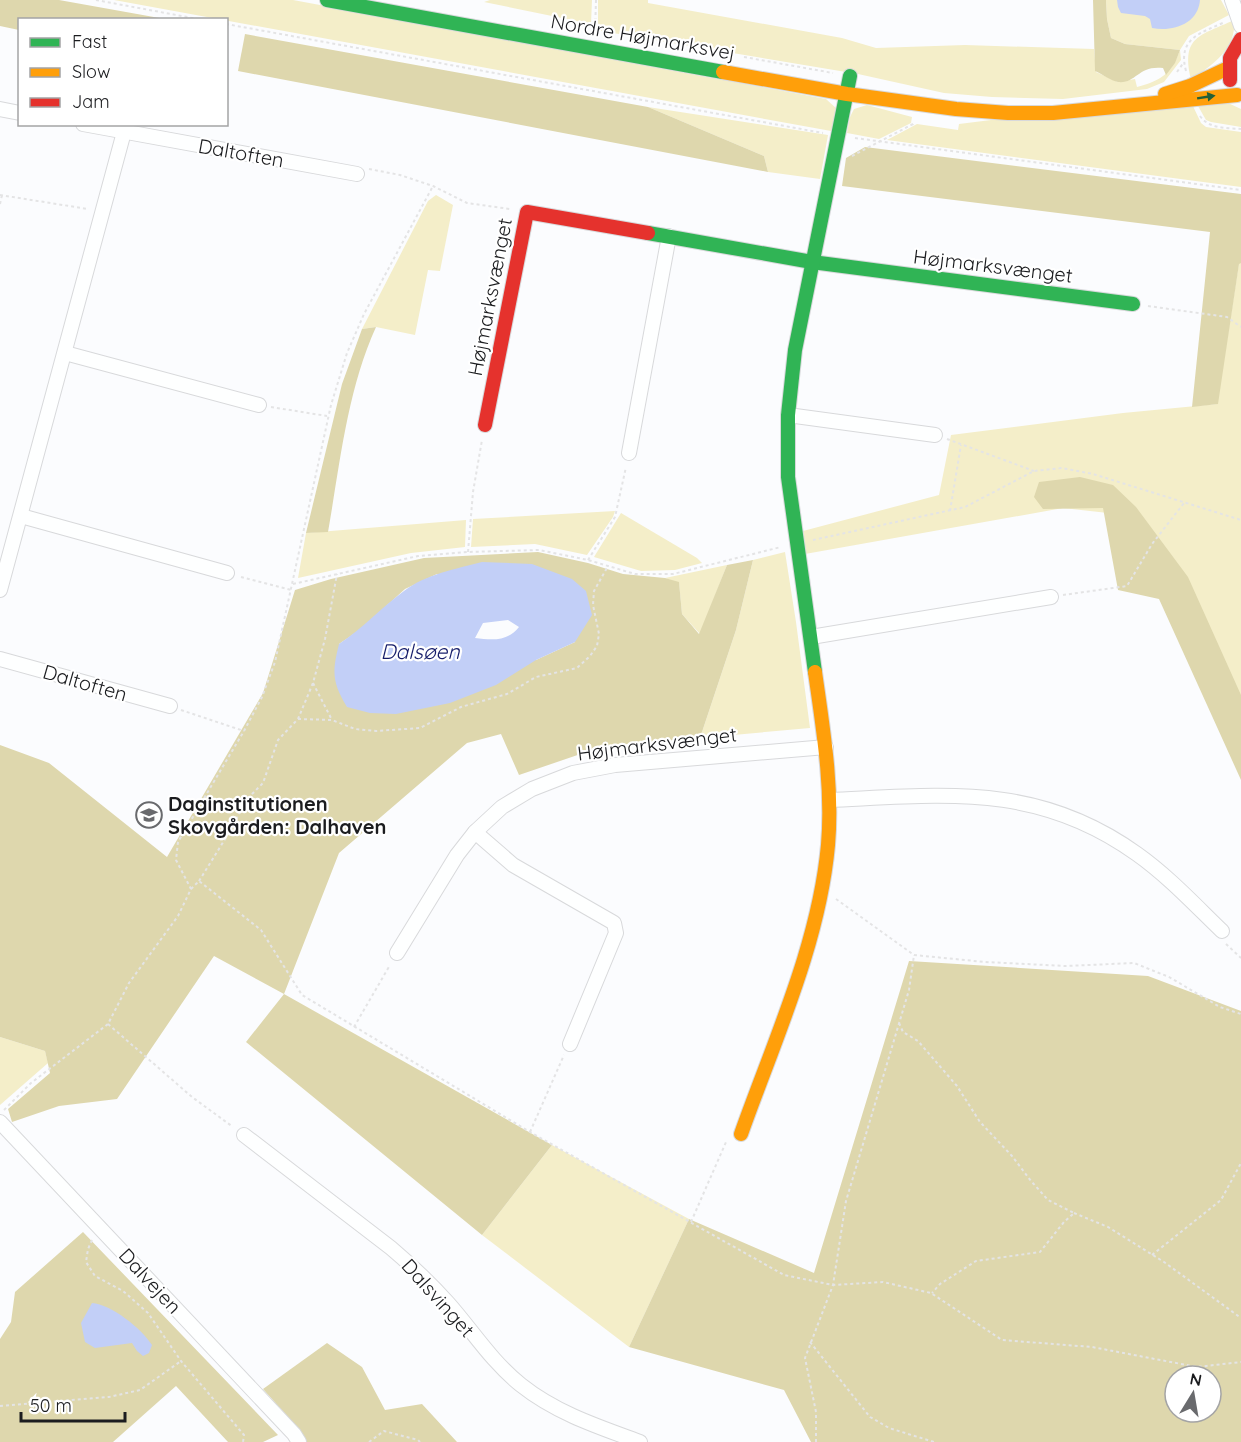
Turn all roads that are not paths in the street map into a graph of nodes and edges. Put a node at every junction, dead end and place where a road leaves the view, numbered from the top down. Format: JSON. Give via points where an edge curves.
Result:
{"nodes":[{"id":1,"x":327,"y":0,"type":"edge"},
{"id":2,"x":1232,"y":0,"type":"edge"},
{"id":3,"x":1241,"y":26,"type":"edge"},
{"id":4,"x":1241,"y":39,"type":"edge"},
{"id":5,"x":1228,"y":68,"type":"junction"},
{"id":6,"x":850,"y":76,"type":"road end"},
{"id":7,"x":847,"y":94,"type":"junction"},
{"id":8,"x":1239,"y":97,"type":"edge"},
{"id":9,"x":1134,"y":105,"type":"junction"},
{"id":10,"x":0,"y":109,"type":"edge"},
{"id":11,"x":18,"y":113,"type":"edge"},
{"id":12,"x":93,"y":126,"type":"edge"},
{"id":13,"x":124,"y":132,"type":"junction"},
{"id":14,"x":357,"y":174,"type":"road end"},
{"id":15,"x":669,"y":236,"type":"junction"},
{"id":16,"x":812,"y":262,"type":"junction"},
{"id":17,"x":1133,"y":304,"type":"road end"},
{"id":18,"x":64,"y":353,"type":"junction"},
{"id":19,"x":259,"y":405,"type":"road end"},
{"id":20,"x":788,"y":415,"type":"junction"},
{"id":21,"x":485,"y":425,"type":"road end"},
{"id":22,"x":935,"y":435,"type":"road end"},
{"id":23,"x":630,"y":453,"type":"road end"},
{"id":24,"x":21,"y":516,"type":"junction"},
{"id":25,"x":227,"y":573,"type":"road end"},
{"id":26,"x":0,"y":590,"type":"edge"},
{"id":27,"x":1051,"y":597,"type":"road end"},
{"id":28,"x":811,"y":636,"type":"junction"},
{"id":29,"x":0,"y":659,"type":"edge"},
{"id":30,"x":170,"y":706,"type":"road end"},
{"id":31,"x":825,"y":747,"type":"junction"},
{"id":32,"x":829,"y":800,"type":"junction"},
{"id":33,"x":475,"y":832,"type":"junction"},
{"id":34,"x":1222,"y":931,"type":"road end"},
{"id":35,"x":397,"y":953,"type":"road end"},
{"id":36,"x":570,"y":1044,"type":"road end"},
{"id":37,"x":0,"y":1122,"type":"edge"},
{"id":38,"x":741,"y":1134,"type":"road end"},
{"id":39,"x":244,"y":1136,"type":"road end"},
{"id":40,"x":298,"y":1442,"type":"edge"},
{"id":41,"x":640,"y":1442,"type":"edge"}],
"edges":[{"from":1,"to":7,"type":"street","name":"Nordre Højmarksvej"},
{"from":2,"to":3,"type":"street"},
{"from":4,"to":5,"type":"street","via":[[1233,49]]},
{"from":5,"to":8,"type":"street"},
{"from":5,"to":9,"type":"street","name":"Nordre Højmarksvej"},
{"from":6,"to":7,"type":"street"},
{"from":7,"to":9,"type":"street","name":"Nordre Højmarksvej","via":[[1008,113]]},
{"from":7,"to":16,"type":"street"},
{"from":9,"to":8,"type":"street","name":"Nordre Højmarksvej","one_way":true},
{"from":10,"to":11,"type":"street"},
{"from":12,"to":13,"type":"street","name":"Daltoften"},
{"from":13,"to":14,"type":"street","name":"Daltoften"},
{"from":13,"to":18,"type":"street"},
{"from":15,"to":16,"type":"street","name":"Højmarksvænget"},
{"from":15,"to":21,"type":"street","name":"Højmarksvænget","via":[[527,212]]},
{"from":15,"to":23,"type":"street"},
{"from":16,"to":17,"type":"street","name":"Højmarksvænget"},
{"from":16,"to":20,"type":"street","via":[[795,350]]},
{"from":18,"to":19,"type":"street"},
{"from":18,"to":24,"type":"street"},
{"from":20,"to":22,"type":"street"},
{"from":20,"to":28,"type":"street","via":[[788,477]]},
{"from":24,"to":25,"type":"street"},
{"from":24,"to":26,"type":"street"},
{"from":27,"to":28,"type":"street"},
{"from":28,"to":31,"type":"street"},
{"from":29,"to":30,"type":"street","name":"Daltoften"},
{"from":31,"to":32,"type":"street"},
{"from":31,"to":33,"type":"street","name":"Højmarksvænget","via":[[615,765],[573,773],[532,789],[502,807]]},
{"from":32,"to":34,"type":"street","via":[[956,795],[996,798],[1067,814],[1138,854]]},
{"from":32,"to":38,"type":"street","via":[[828,845],[807,951]]},
{"from":33,"to":35,"type":"street","name":"Højmarksvænget"},
{"from":33,"to":36,"type":"street","via":[[513,865],[614,923],[616,933]]},
{"from":37,"to":40,"type":"street","name":"Dalvejen"},
{"from":39,"to":41,"type":"street","name":"Dalsvinget","via":[[414,1268],[498,1365],[520,1384],[562,1411]]}]}
